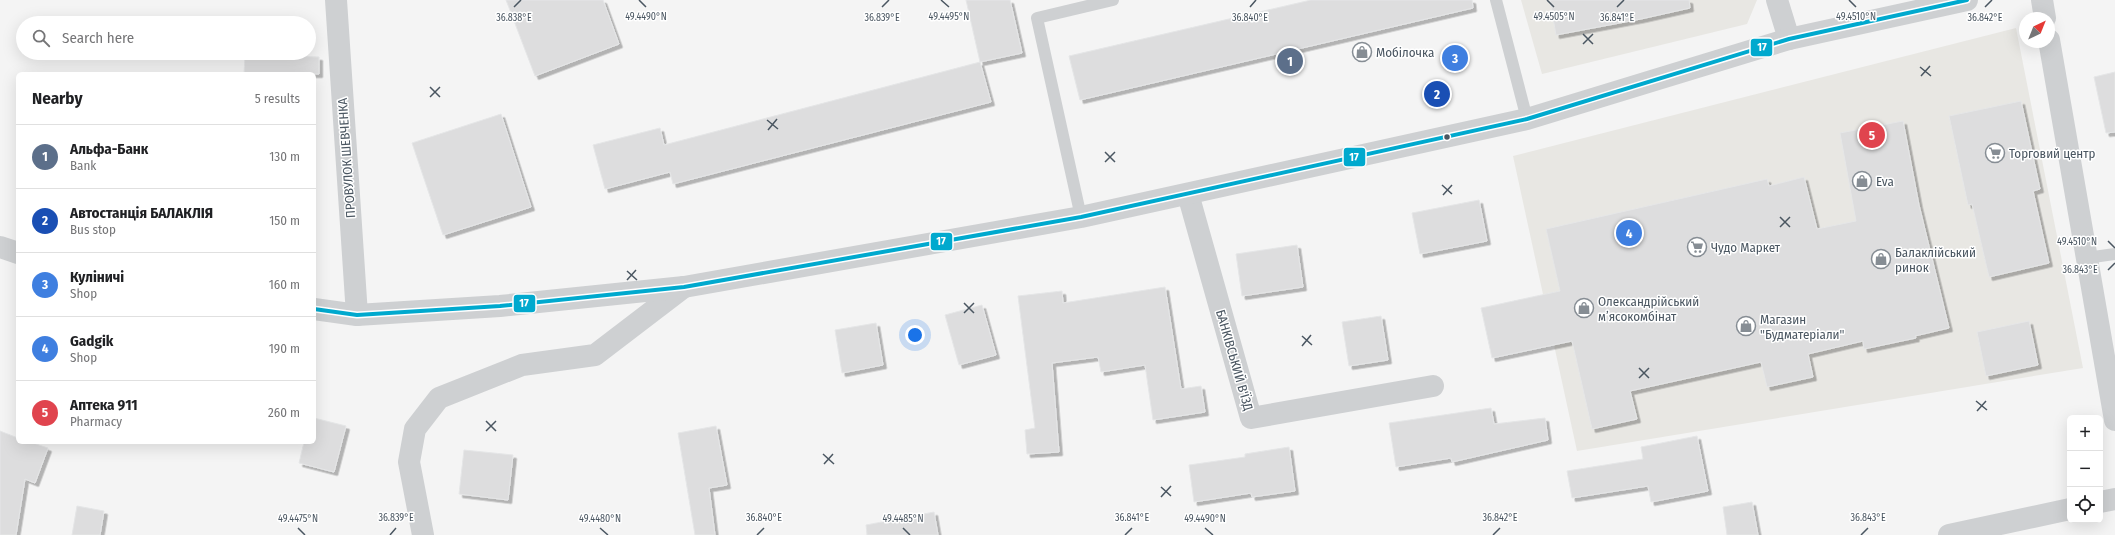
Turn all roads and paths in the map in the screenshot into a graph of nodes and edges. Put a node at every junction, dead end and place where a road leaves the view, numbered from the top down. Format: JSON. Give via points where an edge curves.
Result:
{"nodes":[{"id":1,"x":336,"y":0,"type":"edge"},
{"id":2,"x":1113,"y":0,"type":"edge"},
{"id":3,"x":1496,"y":0,"type":"edge"},
{"id":4,"x":1777,"y":0,"type":"edge"},
{"id":5,"x":1967,"y":0,"type":"edge"},
{"id":6,"x":2042,"y":0,"type":"edge"},
{"id":7,"x":2044,"y":12,"type":"edge"},
{"id":8,"x":1789,"y":39,"type":"junction"},
{"id":9,"x":2050,"y":48,"type":"edge"},
{"id":10,"x":1527,"y":119,"type":"junction"},
{"id":11,"x":1188,"y":194,"type":"junction"},
{"id":12,"x":1081,"y":217,"type":"junction"},
{"id":13,"x":0,"y":247,"type":"edge"},
{"id":14,"x":16,"y":252,"type":"edge"},
{"id":15,"x":2115,"y":254,"type":"edge"},
{"id":16,"x":2086,"y":258,"type":"junction"},
{"id":17,"x":684,"y":287,"type":"junction"},
{"id":18,"x":316,"y":309,"type":"edge"},
{"id":19,"x":357,"y":316,"type":"junction"},
{"id":20,"x":1433,"y":386,"type":"dead end"},
{"id":21,"x":2115,"y":420,"type":"edge"},
{"id":22,"x":2115,"y":499,"type":"edge"},
{"id":23,"x":2103,"y":501,"type":"edge"},
{"id":24,"x":2067,"y":510,"type":"edge"},
{"id":25,"x":423,"y":535,"type":"edge"},
{"id":26,"x":1950,"y":535,"type":"edge"}],
"edges":[{"from":1,"to":19,"type":"street","name":"ПРОВУЛОК ШЕВЧЕНКА"},
{"from":2,"to":12,"type":"lane","via":[[1037,18]]},
{"from":3,"to":10,"type":"lane"},
{"from":4,"to":8,"type":"street"},
{"from":5,"to":8,"type":"street"},
{"from":6,"to":7,"type":"street"},
{"from":8,"to":10,"type":"street"},
{"from":9,"to":16,"type":"street"},
{"from":10,"to":11,"type":"street"},
{"from":11,"to":12,"type":"street"},
{"from":11,"to":20,"type":"street","name":"БАНКІВСЬКИЙ В'ЇЗД","via":[[1251,418]]},
{"from":12,"to":17,"type":"street"},
{"from":13,"to":14,"type":"street"},
{"from":15,"to":16,"type":"lane"},
{"from":16,"to":21,"type":"street"},
{"from":17,"to":19,"type":"street","via":[[500,306]]},
{"from":17,"to":25,"type":"street","via":[[595,355],[522,365],[439,398],[415,429],[409,462]]},
{"from":18,"to":19,"type":"street"},
{"from":22,"to":23,"type":"street"},
{"from":24,"to":26,"type":"street"}]}
